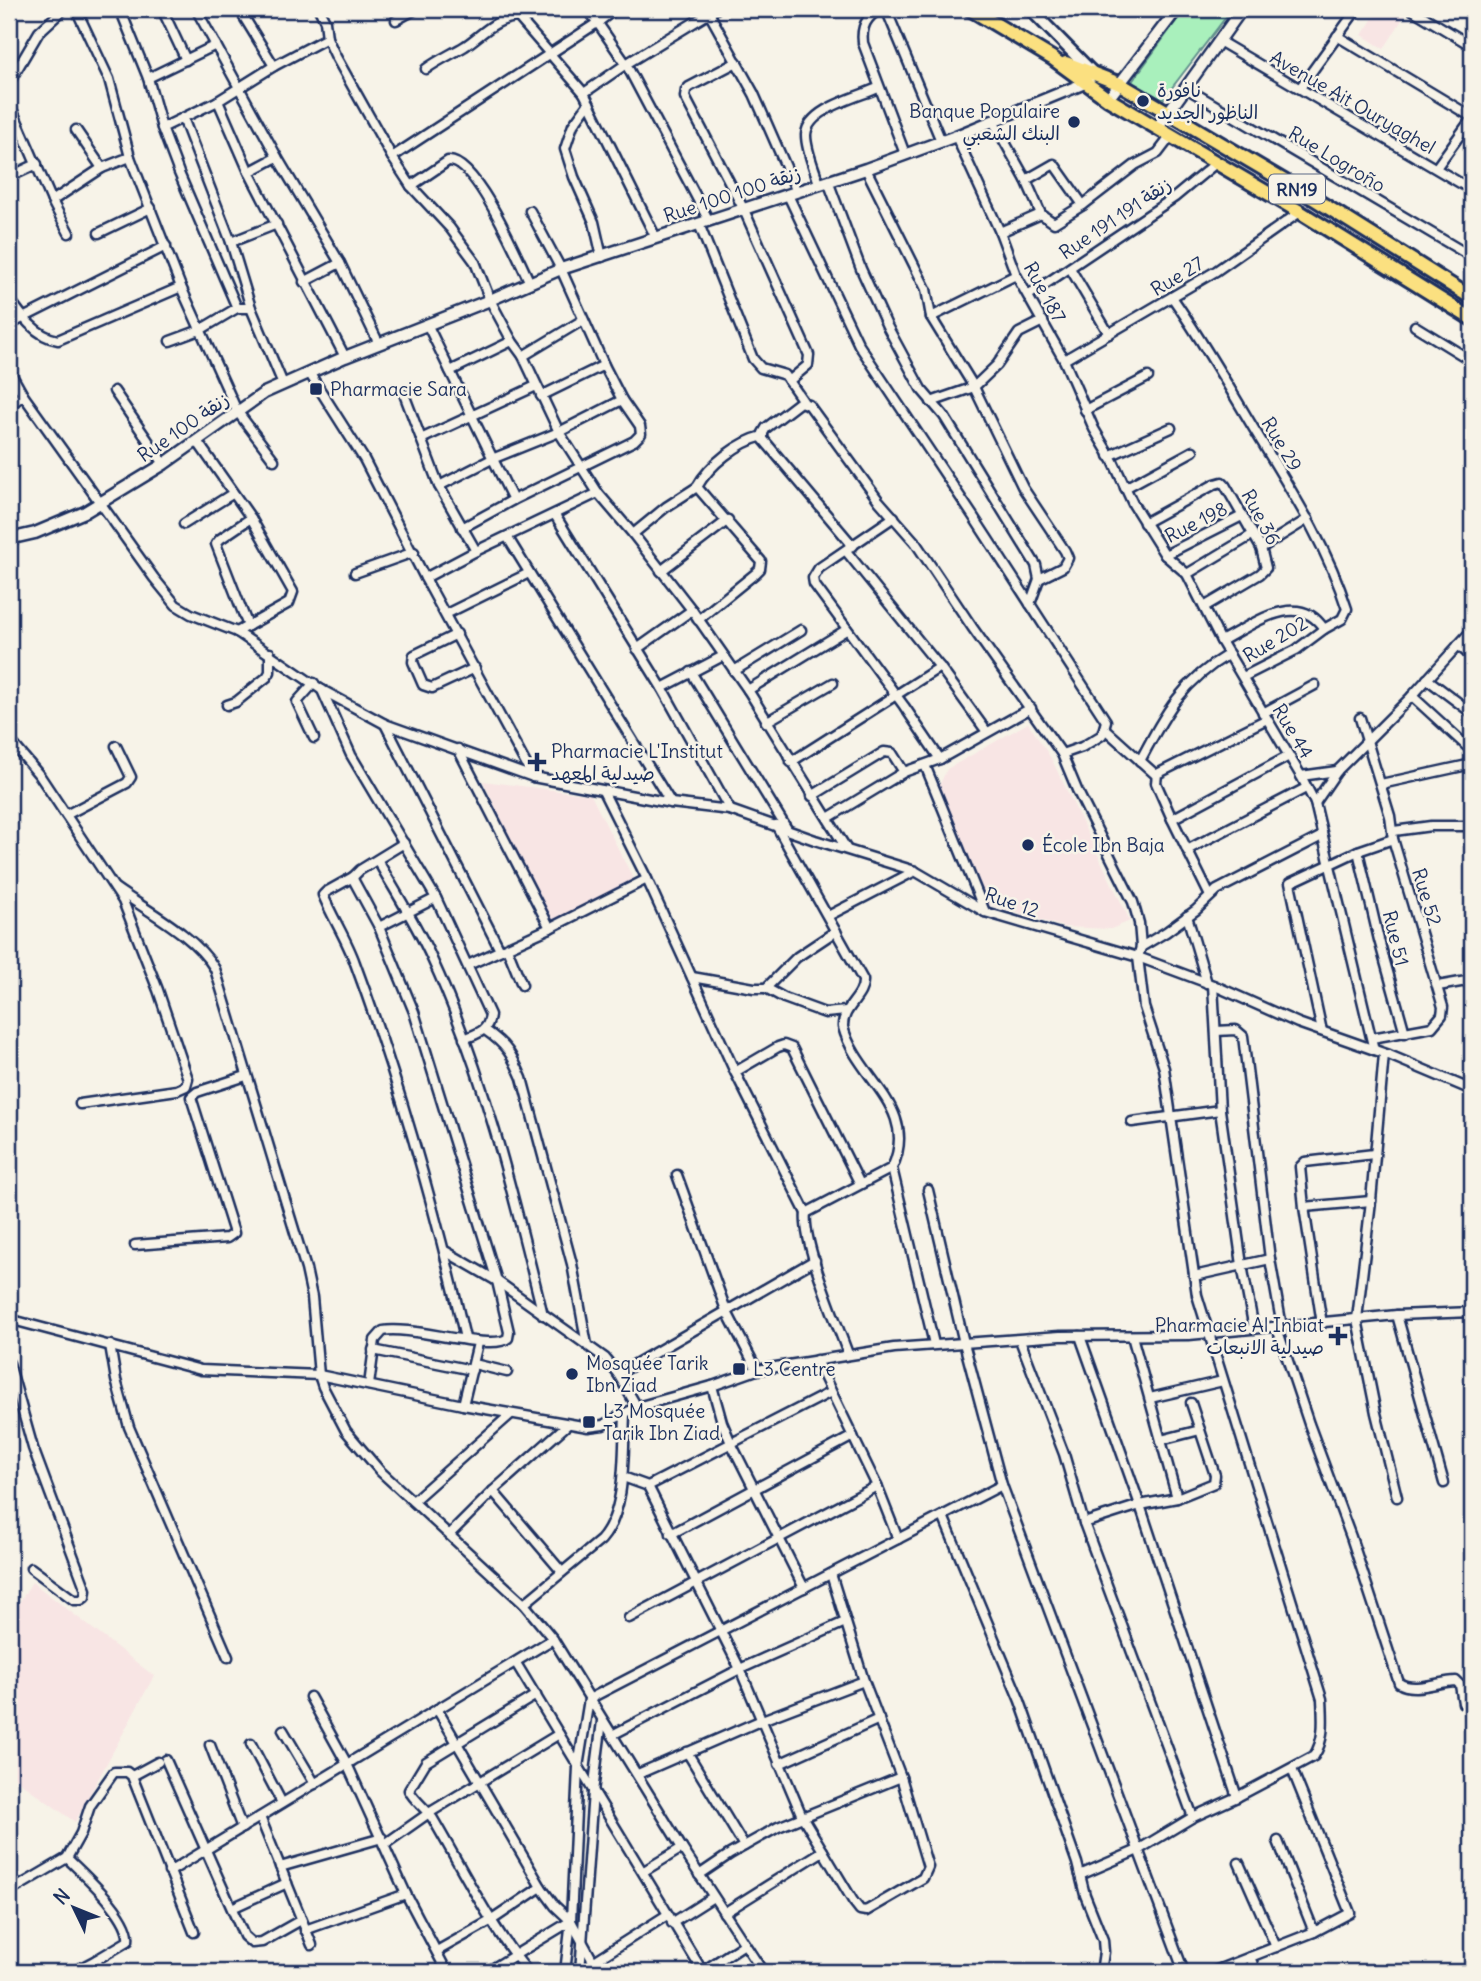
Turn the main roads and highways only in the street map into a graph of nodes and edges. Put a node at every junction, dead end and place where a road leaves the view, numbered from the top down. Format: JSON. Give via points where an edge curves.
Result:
{"nodes":[{"id":1,"x":970,"y":9,"type":"edge"},
{"id":2,"x":1030,"y":9,"type":"edge"},
{"id":3,"x":1090,"y":78,"type":"junction"},
{"id":4,"x":1472,"y":298,"type":"edge"},
{"id":5,"x":1472,"y":318,"type":"edge"}],
"edges":[{"from":1,"to":3,"type":"main road","number":"RN19"},
{"from":2,"to":3,"type":"main road"},
{"from":3,"to":4,"type":"main road","number":"RN19","via":[[1120,84]]},
{"from":3,"to":5,"type":"main road","number":"RN19","via":[[1108,99]]}]}
